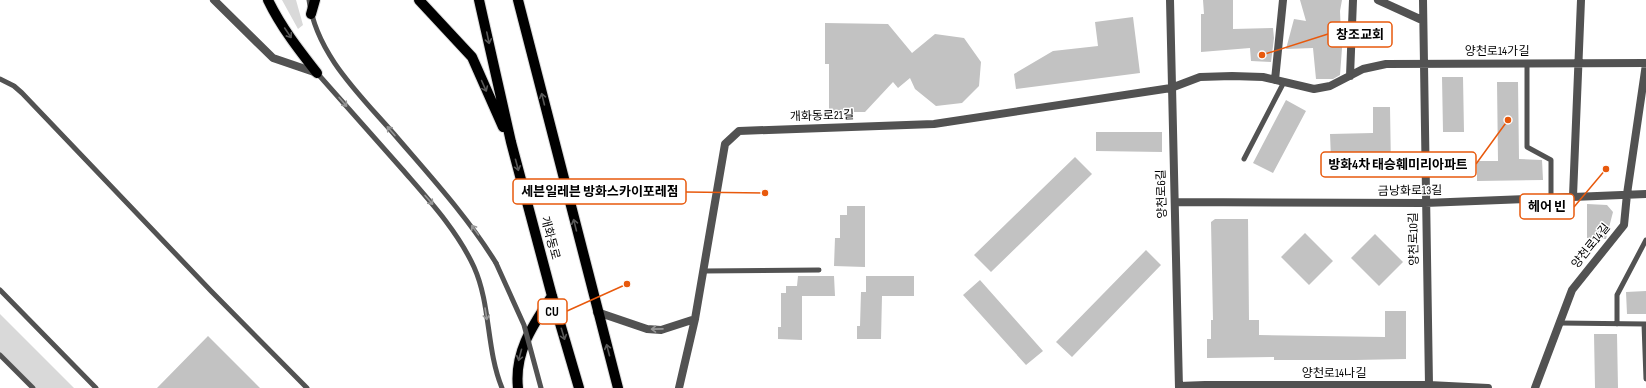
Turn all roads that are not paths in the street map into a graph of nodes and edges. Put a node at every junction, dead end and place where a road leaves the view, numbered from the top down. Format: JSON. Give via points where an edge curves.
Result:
{"nodes":[{"id":1,"x":214,"y":0,"type":"edge"},
{"id":2,"x":268,"y":0,"type":"edge"},
{"id":3,"x":309,"y":0,"type":"edge"},
{"id":4,"x":315,"y":0,"type":"edge"},
{"id":5,"x":419,"y":0,"type":"edge"},
{"id":6,"x":479,"y":0,"type":"edge"},
{"id":7,"x":518,"y":0,"type":"edge"},
{"id":8,"x":1170,"y":0,"type":"edge"},
{"id":9,"x":1283,"y":0,"type":"edge"},
{"id":10,"x":1353,"y":0,"type":"edge"},
{"id":11,"x":1378,"y":0,"type":"edge"},
{"id":12,"x":1423,"y":0,"type":"edge"},
{"id":13,"x":1581,"y":0,"type":"edge"},
{"id":14,"x":311,"y":14,"type":"junction"},
{"id":15,"x":1422,"y":20,"type":"junction"},
{"id":16,"x":1527,"y":63,"type":"junction"},
{"id":17,"x":1579,"y":63,"type":"junction"},
{"id":18,"x":1424,"y":64,"type":"junction"},
{"id":19,"x":1646,"y":64,"type":"edge"},
{"id":20,"x":317,"y":73,"type":"junction"},
{"id":21,"x":1350,"y":76,"type":"junction"},
{"id":22,"x":0,"y":79,"type":"edge"},
{"id":23,"x":1275,"y":80,"type":"junction"},
{"id":24,"x":1284,"y":82,"type":"junction"},
{"id":25,"x":1171,"y":88,"type":"junction"},
{"id":26,"x":511,"y":142,"type":"junction"},
{"id":27,"x":1244,"y":159,"type":"dead end"},
{"id":28,"x":1626,"y":194,"type":"junction"},
{"id":29,"x":1646,"y":194,"type":"edge"},
{"id":30,"x":1573,"y":196,"type":"junction"},
{"id":31,"x":1551,"y":197,"type":"junction"},
{"id":32,"x":1175,"y":202,"type":"junction"},
{"id":33,"x":1425,"y":203,"type":"junction"},
{"id":34,"x":1646,"y":240,"type":"edge"},
{"id":35,"x":820,"y":270,"type":"dead end"},
{"id":36,"x":703,"y":272,"type":"junction"},
{"id":37,"x":0,"y":290,"type":"edge"},
{"id":38,"x":552,"y":296,"type":"junction"},
{"id":39,"x":597,"y":312,"type":"junction"},
{"id":40,"x":695,"y":319,"type":"junction"},
{"id":41,"x":1560,"y":323,"type":"junction"},
{"id":42,"x":1617,"y":324,"type":"junction"},
{"id":43,"x":1645,"y":324,"type":"edge"},
{"id":44,"x":0,"y":354,"type":"edge"},
{"id":45,"x":1646,"y":379,"type":"edge"},
{"id":46,"x":1429,"y":385,"type":"junction"},
{"id":47,"x":1179,"y":387,"type":"edge"},
{"id":48,"x":33,"y":388,"type":"edge"},
{"id":49,"x":96,"y":388,"type":"edge"},
{"id":50,"x":307,"y":388,"type":"edge"},
{"id":51,"x":502,"y":388,"type":"edge"},
{"id":52,"x":518,"y":388,"type":"edge"},
{"id":53,"x":541,"y":388,"type":"edge"},
{"id":54,"x":579,"y":388,"type":"edge"},
{"id":55,"x":618,"y":388,"type":"edge"},
{"id":56,"x":679,"y":388,"type":"edge"},
{"id":57,"x":1488,"y":388,"type":"edge"},
{"id":58,"x":1535,"y":388,"type":"edge"}],
"edges":[{"from":1,"to":20,"type":"street","via":[[273,58]]},
{"from":2,"to":20,"type":"main road","one_way":true,"via":[[275,15]]},
{"from":3,"to":14,"type":"lane"},
{"from":4,"to":14,"type":"main road"},
{"from":5,"to":26,"type":"main road","one_way":true,"via":[[472,57]]},
{"from":6,"to":26,"type":"main road","name":"개화동로","one_way":true},
{"from":39,"to":7,"type":"main road","one_way":true},
{"from":8,"to":25,"type":"street","name":"양천로6길"},
{"from":9,"to":23,"type":"street"},
{"from":10,"to":21,"type":"street"},
{"from":11,"to":15,"type":"street"},
{"from":12,"to":15,"type":"street","name":"양천로10길"},
{"from":13,"to":17,"type":"street"},
{"from":53,"to":14,"type":"lane","one_way":true,"bridge":true,"via":[[524,325],[496,263],[467,220],[344,77],[320,39]]},
{"from":15,"to":18,"type":"street","name":"양천로10길"},
{"from":16,"to":17,"type":"street","name":"양천로14가길"},
{"from":16,"to":18,"type":"street","name":"양천로14가길"},
{"from":16,"to":31,"type":"lane","via":[[1527,147],[1551,160]]},
{"from":17,"to":19,"type":"street","name":"양천로14가길"},
{"from":17,"to":30,"type":"street"},
{"from":18,"to":21,"type":"street","name":"양천로14가길","via":[[1386,64],[1363,69]]},
{"from":18,"to":33,"type":"street","name":"양천로10길"},
{"from":19,"to":28,"type":"street","name":"양천로14길"},
{"from":20,"to":51,"type":"lane","one_way":true,"via":[[435,208],[463,247],[482,291],[494,361]]},
{"from":21,"to":24,"type":"street","name":"양천로14가길","via":[[1330,86],[1314,89]]},
{"from":22,"to":50,"type":"lane","via":[[22,93]]},
{"from":23,"to":24,"type":"street","name":"양천로14가길"},
{"from":23,"to":25,"type":"street","name":"양천로14가길","via":[[1263,77],[1200,77]]},
{"from":24,"to":27,"type":"lane"},
{"from":25,"to":32,"type":"street","name":"양천로6길"},
{"from":25,"to":36,"type":"street","name":"개화동로21길","via":[[934,124],[739,131],[725,144]]},
{"from":26,"to":38,"type":"main road","name":"개화동로","one_way":true},
{"from":28,"to":29,"type":"street","name":"금낭화로13길"},
{"from":28,"to":30,"type":"street","name":"금낭화로13길"},
{"from":28,"to":41,"type":"street","name":"양천로14길","via":[[1624,225],[1572,290]]},
{"from":30,"to":31,"type":"street","name":"금낭화로13길"},
{"from":31,"to":33,"type":"street","name":"금낭화로13길"},
{"from":32,"to":33,"type":"street","name":"금낭화로13길"},
{"from":32,"to":47,"type":"street","name":"양천로6길"},
{"from":33,"to":46,"type":"street","name":"양천로10길"},
{"from":34,"to":42,"type":"lane","via":[[1617,295]]},
{"from":35,"to":36,"type":"lane"},
{"from":36,"to":40,"type":"street","name":"개화동로21길"},
{"from":37,"to":49,"type":"lane"},
{"from":38,"to":52,"type":"main road","one_way":true,"via":[[524,342],[517,375]]},
{"from":38,"to":54,"type":"main road","name":"개화동로","one_way":true},
{"from":40,"to":39,"type":"street","one_way":true,"via":[[662,330],[647,329]]},
{"from":55,"to":39,"type":"main road","one_way":true},
{"from":40,"to":56,"type":"street","name":"개화동로21길"},
{"from":41,"to":42,"type":"lane"},
{"from":41,"to":58,"type":"street","name":"양천로14길"},
{"from":42,"to":43,"type":"lane"},
{"from":43,"to":45,"type":"lane"},
{"from":44,"to":48,"type":"lane"},
{"from":46,"to":47,"type":"street","name":"양천로14나길","via":[[1205,384]]},
{"from":46,"to":57,"type":"street","name":"양천로14나길"}]}
